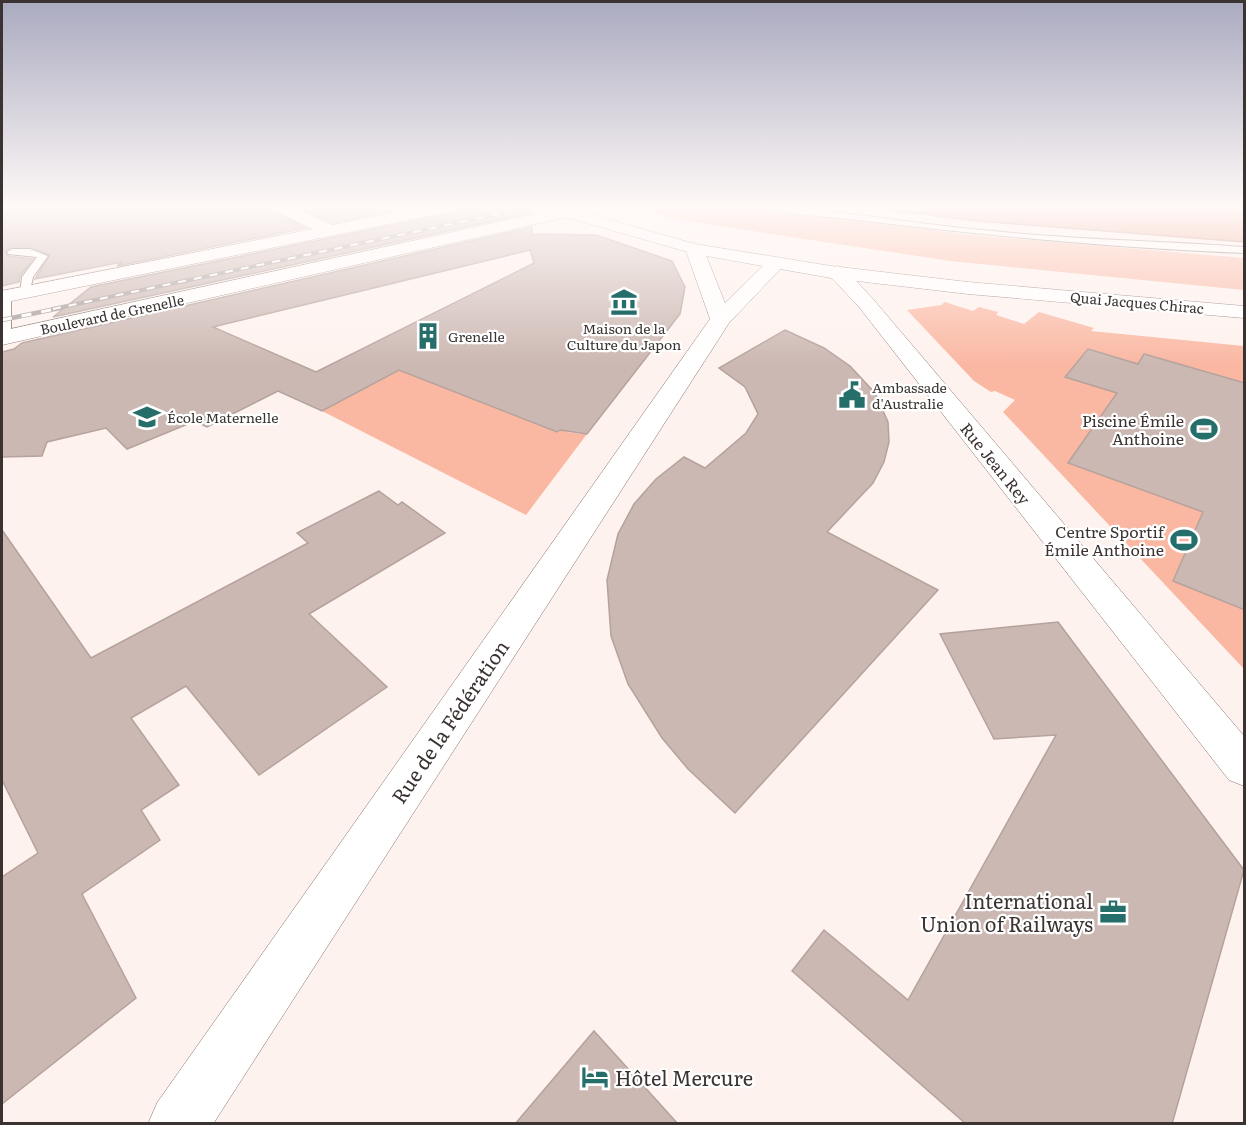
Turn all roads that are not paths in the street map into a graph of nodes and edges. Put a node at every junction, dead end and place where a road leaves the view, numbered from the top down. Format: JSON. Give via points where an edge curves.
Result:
{"nodes":[{"id":1,"x":40,"y":260,"type":"edge"},
{"id":2,"x":188,"y":260,"type":"edge"},
{"id":3,"x":358,"y":260,"type":"edge"},
{"id":4,"x":699,"y":260,"type":"edge"},
{"id":5,"x":758,"y":260,"type":"edge"},
{"id":6,"x":777,"y":263,"type":"junction"},
{"id":7,"x":837,"y":272,"type":"junction"},
{"id":8,"x":25,"y":292,"type":"junction"},
{"id":9,"x":3,"y":297,"type":"edge"},
{"id":10,"x":1245,"y":312,"type":"edge"},
{"id":11,"x":722,"y":319,"type":"junction"},
{"id":12,"x":3,"y":338,"type":"edge"},
{"id":13,"x":1245,"y":766,"type":"edge"},
{"id":14,"x":178,"y":1124,"type":"edge"}],
"edges":[{"from":1,"to":8,"type":"lane","via":[[24,284]]},
{"from":2,"to":8,"type":"main road","name":"Boulevard de Grenelle"},
{"from":3,"to":12,"type":"main road","name":"Boulevard de Grenelle"},
{"from":4,"to":11,"type":"main road"},
{"from":5,"to":6,"type":"main road","name":"Quai Jacques Chirac"},
{"from":6,"to":7,"type":"main road","name":"Quai Jacques Chirac"},
{"from":6,"to":11,"type":"main road","name":"Rue de la Fédération"},
{"from":7,"to":10,"type":"main road","name":"Quai Jacques Chirac"},
{"from":7,"to":13,"type":"main road","name":"Rue Jean Rey"},
{"from":8,"to":9,"type":"main road","name":"Boulevard de Grenelle"},
{"from":9,"to":12,"type":"lane","name":"Boulevard de Grenelle"},
{"from":11,"to":14,"type":"main road","name":"Rue de la Fédération"}]}
